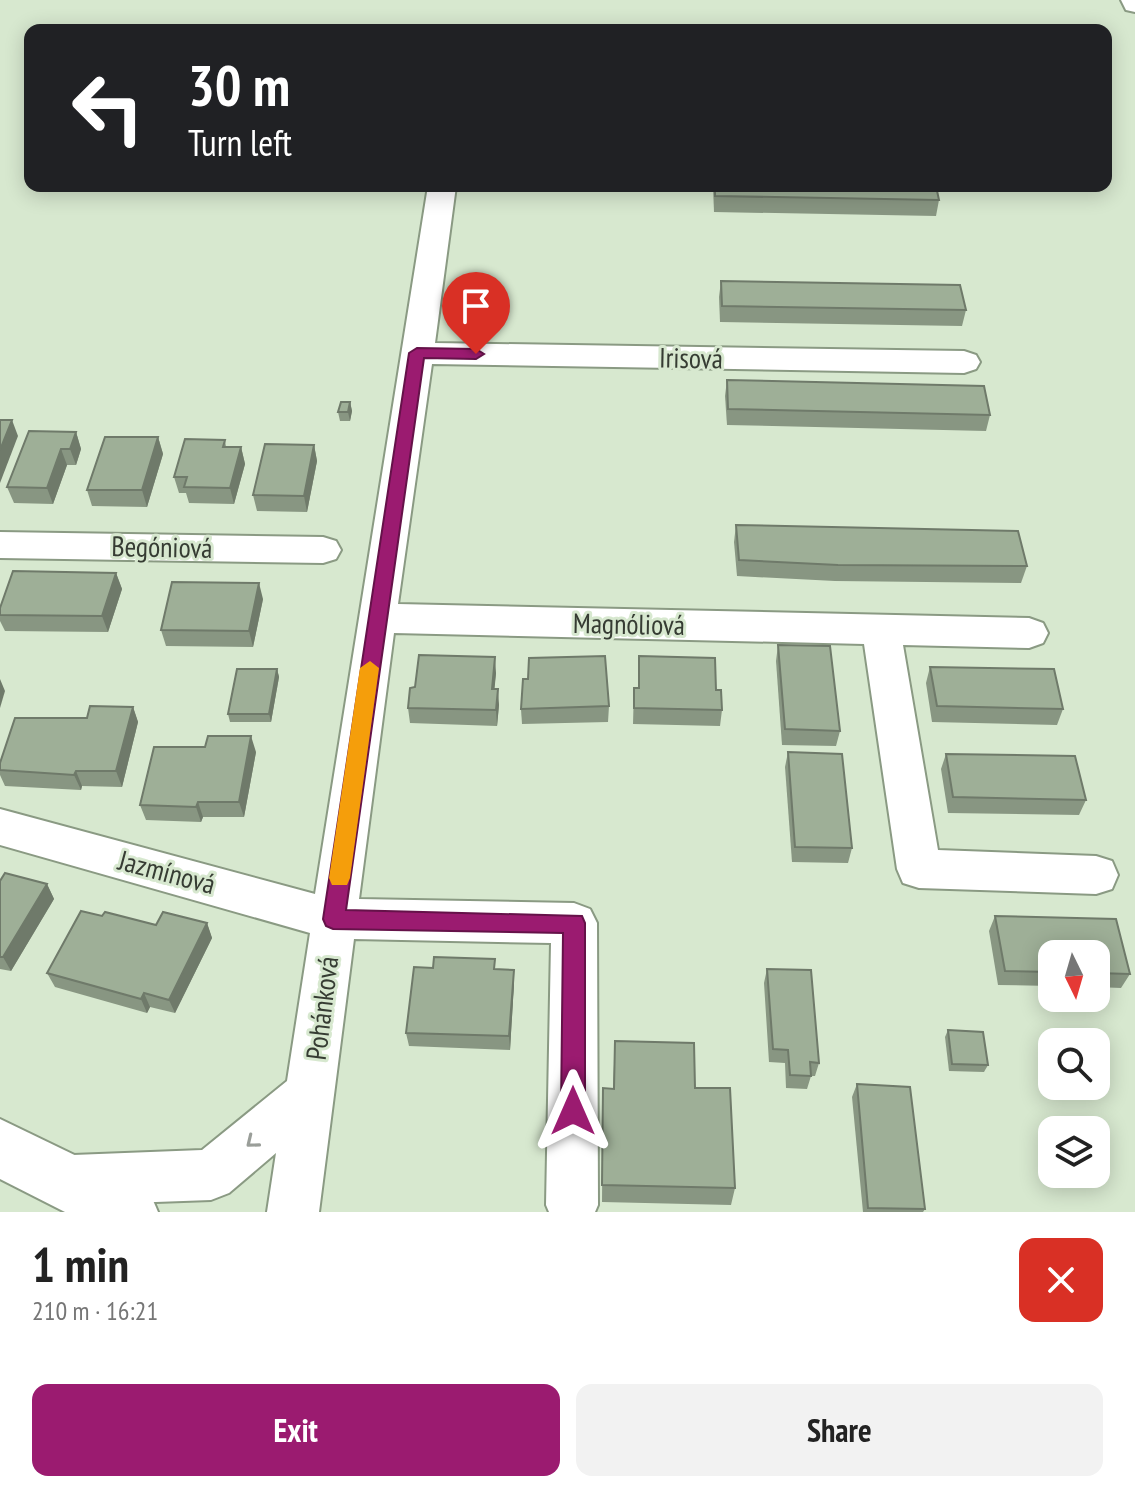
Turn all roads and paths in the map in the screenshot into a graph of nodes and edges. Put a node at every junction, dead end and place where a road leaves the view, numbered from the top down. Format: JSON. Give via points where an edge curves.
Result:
{"nodes":[{"id":1,"x":441,"y":192,"type":"edge"},
{"id":2,"x":417,"y":353,"type":"junction"},
{"id":3,"x":964,"y":362,"type":"dead end"},
{"id":4,"x":0,"y":545,"type":"edge"},
{"id":5,"x":323,"y":550,"type":"dead end"},
{"id":6,"x":377,"y":618,"type":"junction"},
{"id":7,"x":881,"y":630,"type":"junction"},
{"id":8,"x":1029,"y":633,"type":"dead end"},
{"id":9,"x":0,"y":827,"type":"edge"},
{"id":10,"x":1096,"y":875,"type":"dead end"},
{"id":11,"x":333,"y":919,"type":"junction"},
{"id":12,"x":312,"y":1092,"type":"junction"},
{"id":13,"x":0,"y":1148,"type":"edge"},
{"id":14,"x":65,"y":1180,"type":"junction"},
{"id":15,"x":572,"y":1205,"type":"dead end"},
{"id":16,"x":128,"y":1212,"type":"edge"},
{"id":17,"x":293,"y":1212,"type":"edge"}],
"edges":[{"from":1,"to":2,"type":"street","name":"Pohánková"},
{"from":2,"to":3,"type":"street","name":"Irisová"},
{"from":2,"to":6,"type":"street","name":"Pohánková"},
{"from":4,"to":5,"type":"street","name":"Begóniová"},
{"from":6,"to":7,"type":"street","name":"Magnóliová"},
{"from":6,"to":11,"type":"street","name":"Pohánková"},
{"from":7,"to":8,"type":"street","name":"Magnóliová"},
{"from":7,"to":10,"type":"street","via":[[919,869]]},
{"from":9,"to":11,"type":"street","name":"Jazmínová"},
{"from":11,"to":12,"type":"street","name":"Pohánková"},
{"from":11,"to":15,"type":"street","name":"Jazmínová","via":[[574,923]]},
{"from":12,"to":14,"type":"street","one_way":true,"via":[[211,1175]]},
{"from":12,"to":17,"type":"street","name":"Pohánková"},
{"from":13,"to":14,"type":"main road"},
{"from":14,"to":16,"type":"main road"}]}
